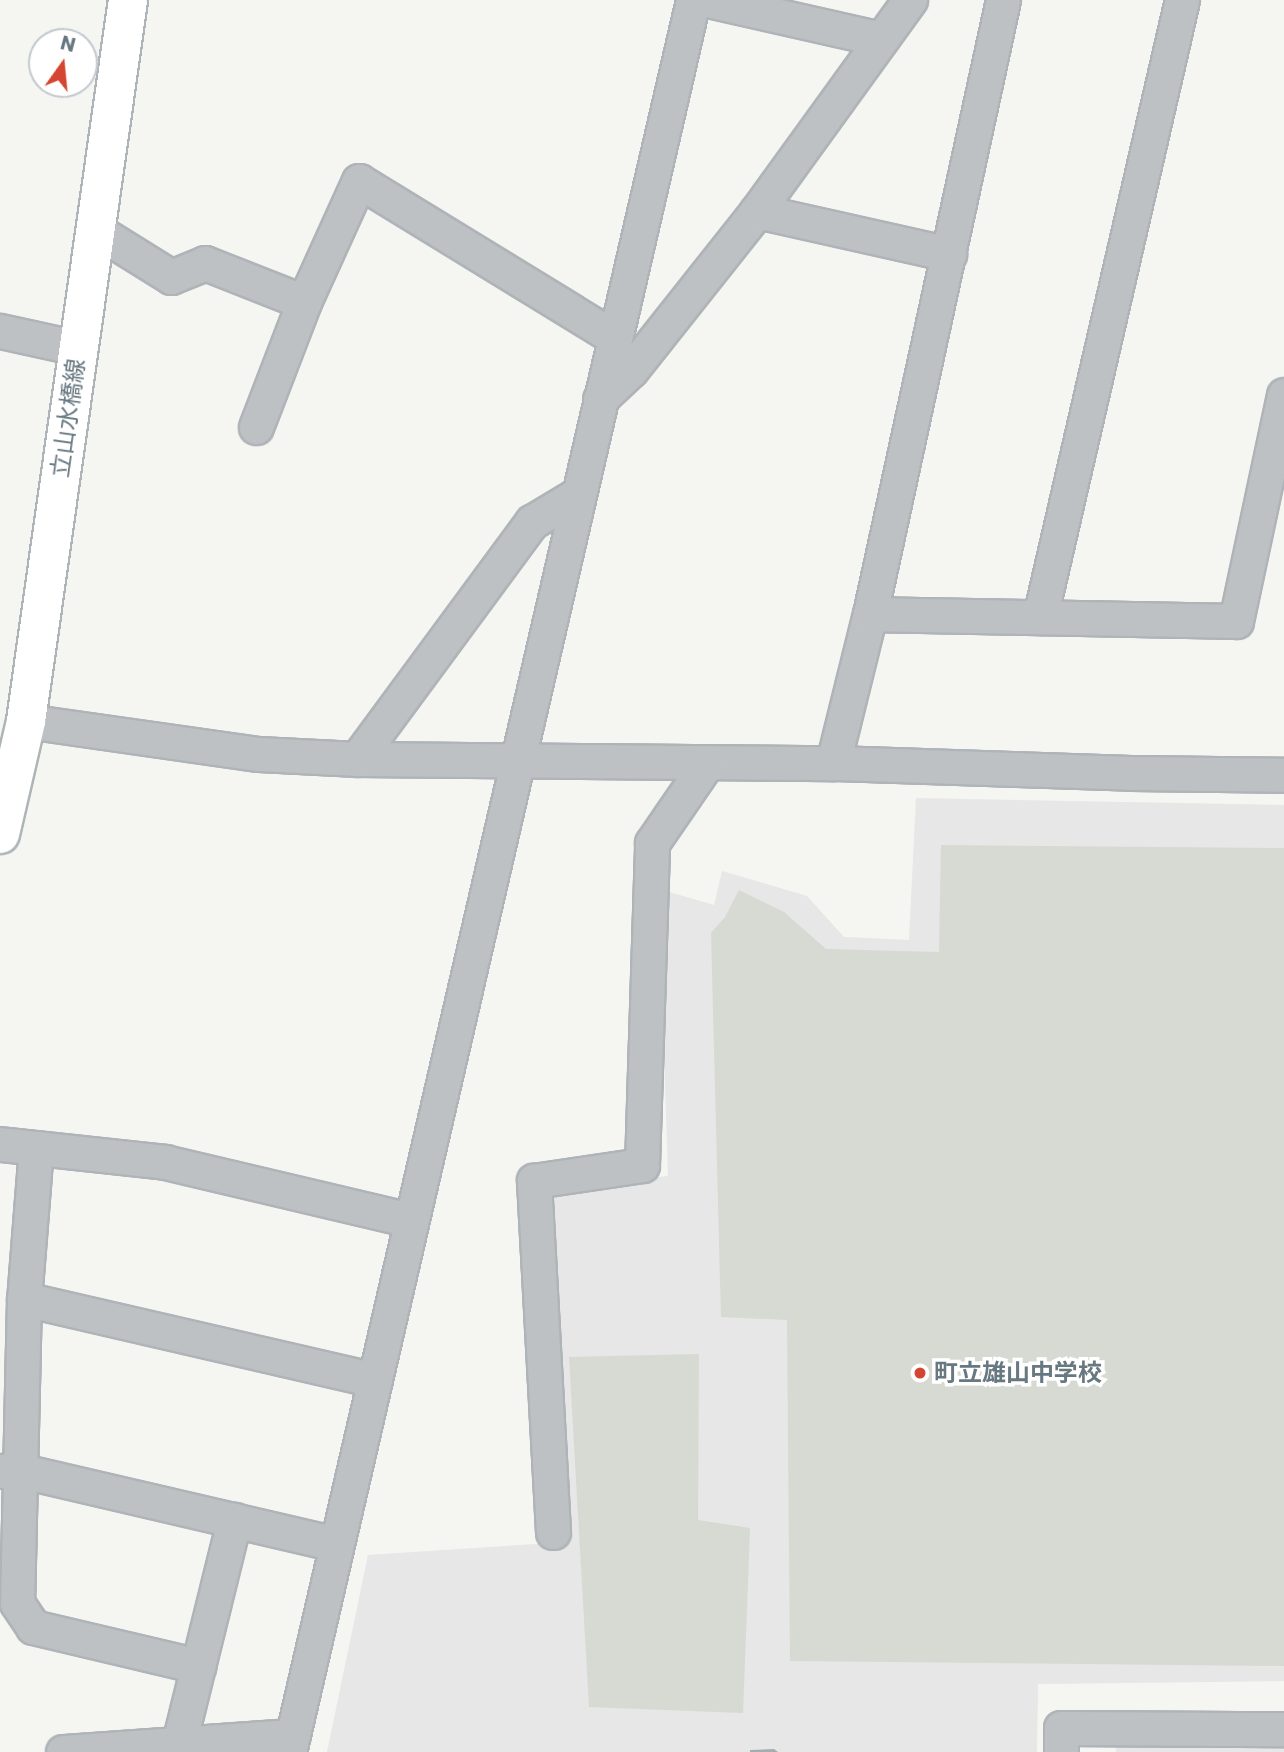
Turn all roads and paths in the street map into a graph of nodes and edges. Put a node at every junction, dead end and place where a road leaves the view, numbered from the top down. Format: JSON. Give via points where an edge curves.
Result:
{"nodes":[{"id":1,"x":128,"y":0,"type":"edge"},
{"id":2,"x":692,"y":0,"type":"edge"},
{"id":3,"x":708,"y":0,"type":"edge"},
{"id":4,"x":910,"y":0,"type":"edge"},
{"id":5,"x":1003,"y":0,"type":"edge"},
{"id":6,"x":1182,"y":0,"type":"edge"},
{"id":7,"x":881,"y":39,"type":"junction"},
{"id":8,"x":757,"y":211,"type":"junction"},
{"id":9,"x":94,"y":229,"type":"junction"},
{"id":10,"x":949,"y":254,"type":"junction"},
{"id":11,"x":304,"y":302,"type":"junction"},
{"id":12,"x":0,"y":331,"type":"edge"},
{"id":13,"x":615,"y":338,"type":"junction"},
{"id":14,"x":78,"y":348,"type":"junction"},
{"id":15,"x":1284,"y":395,"type":"edge"},
{"id":16,"x":600,"y":399,"type":"junction"},
{"id":17,"x":256,"y":427,"type":"dead end"},
{"id":18,"x":577,"y":495,"type":"junction"},
{"id":19,"x":870,"y":614,"type":"junction"},
{"id":20,"x":1040,"y":617,"type":"junction"},
{"id":21,"x":13,"y":719,"type":"edge"},
{"id":22,"x":357,"y":759,"type":"junction"},
{"id":23,"x":517,"y":760,"type":"junction"},
{"id":24,"x":707,"y":763,"type":"junction"},
{"id":25,"x":833,"y":763,"type":"junction"},
{"id":26,"x":1284,"y":775,"type":"edge"},
{"id":27,"x":0,"y":834,"type":"edge"},
{"id":28,"x":0,"y":1144,"type":"edge"},
{"id":29,"x":36,"y":1148,"type":"junction"},
{"id":30,"x":411,"y":1220,"type":"junction"},
{"id":31,"x":24,"y":1299,"type":"junction"},
{"id":32,"x":375,"y":1380,"type":"junction"},
{"id":33,"x":9,"y":1471,"type":"edge"},
{"id":34,"x":234,"y":1520,"type":"junction"},
{"id":35,"x":553,"y":1532,"type":"dead end"},
{"id":36,"x":337,"y":1544,"type":"junction"},
{"id":37,"x":198,"y":1666,"type":"junction"},
{"id":38,"x":1284,"y":1729,"type":"edge"},
{"id":39,"x":179,"y":1743,"type":"junction"},
{"id":40,"x":291,"y":1744,"type":"edge"},
{"id":41,"x":63,"y":1752,"type":"edge"},
{"id":42,"x":1061,"y":1752,"type":"edge"}],
"edges":[{"from":1,"to":9,"type":"main road","name":"立山水橋線"},
{"from":2,"to":13,"type":"street"},
{"from":3,"to":7,"type":"street"},
{"from":4,"to":7,"type":"street"},
{"from":5,"to":10,"type":"street"},
{"from":6,"to":20,"type":"street"},
{"from":7,"to":8,"type":"street"},
{"from":8,"to":10,"type":"street"},
{"from":8,"to":16,"type":"street","via":[[631,370]]},
{"from":9,"to":11,"type":"street","via":[[171,277],[205,263]]},
{"from":9,"to":14,"type":"main road","name":"立山水橋線"},
{"from":10,"to":19,"type":"street"},
{"from":11,"to":13,"type":"street","via":[[359,181]]},
{"from":11,"to":17,"type":"street"},
{"from":12,"to":14,"type":"street"},
{"from":13,"to":16,"type":"street"},
{"from":14,"to":21,"type":"main road","name":"立山水橋線"},
{"from":15,"to":20,"type":"street","via":[[1236,621]]},
{"from":16,"to":18,"type":"street"},
{"from":18,"to":22,"type":"street","via":[[532,522]]},
{"from":18,"to":23,"type":"street"},
{"from":19,"to":20,"type":"street"},
{"from":19,"to":25,"type":"street"},
{"from":21,"to":22,"type":"street","via":[[259,754]]},
{"from":21,"to":27,"type":"main road","name":"立山水橋線"},
{"from":22,"to":23,"type":"street"},
{"from":23,"to":24,"type":"street"},
{"from":23,"to":30,"type":"street"},
{"from":24,"to":25,"type":"street"},
{"from":24,"to":35,"type":"street","via":[[652,843],[642,1166],[534,1181]]},
{"from":25,"to":26,"type":"street"},
{"from":28,"to":29,"type":"street"},
{"from":29,"to":30,"type":"street","via":[[165,1162]]},
{"from":29,"to":31,"type":"street"},
{"from":30,"to":32,"type":"street"},
{"from":31,"to":32,"type":"street"},
{"from":31,"to":33,"type":"street"},
{"from":32,"to":36,"type":"street"},
{"from":33,"to":34,"type":"street"},
{"from":33,"to":37,"type":"street","via":[[17,1603],[33,1627]]},
{"from":34,"to":36,"type":"street"},
{"from":34,"to":37,"type":"street"},
{"from":36,"to":40,"type":"street"},
{"from":37,"to":39,"type":"street"},
{"from":38,"to":42,"type":"street","via":[[1061,1728]]},
{"from":39,"to":40,"type":"street"},
{"from":39,"to":41,"type":"street"}]}
